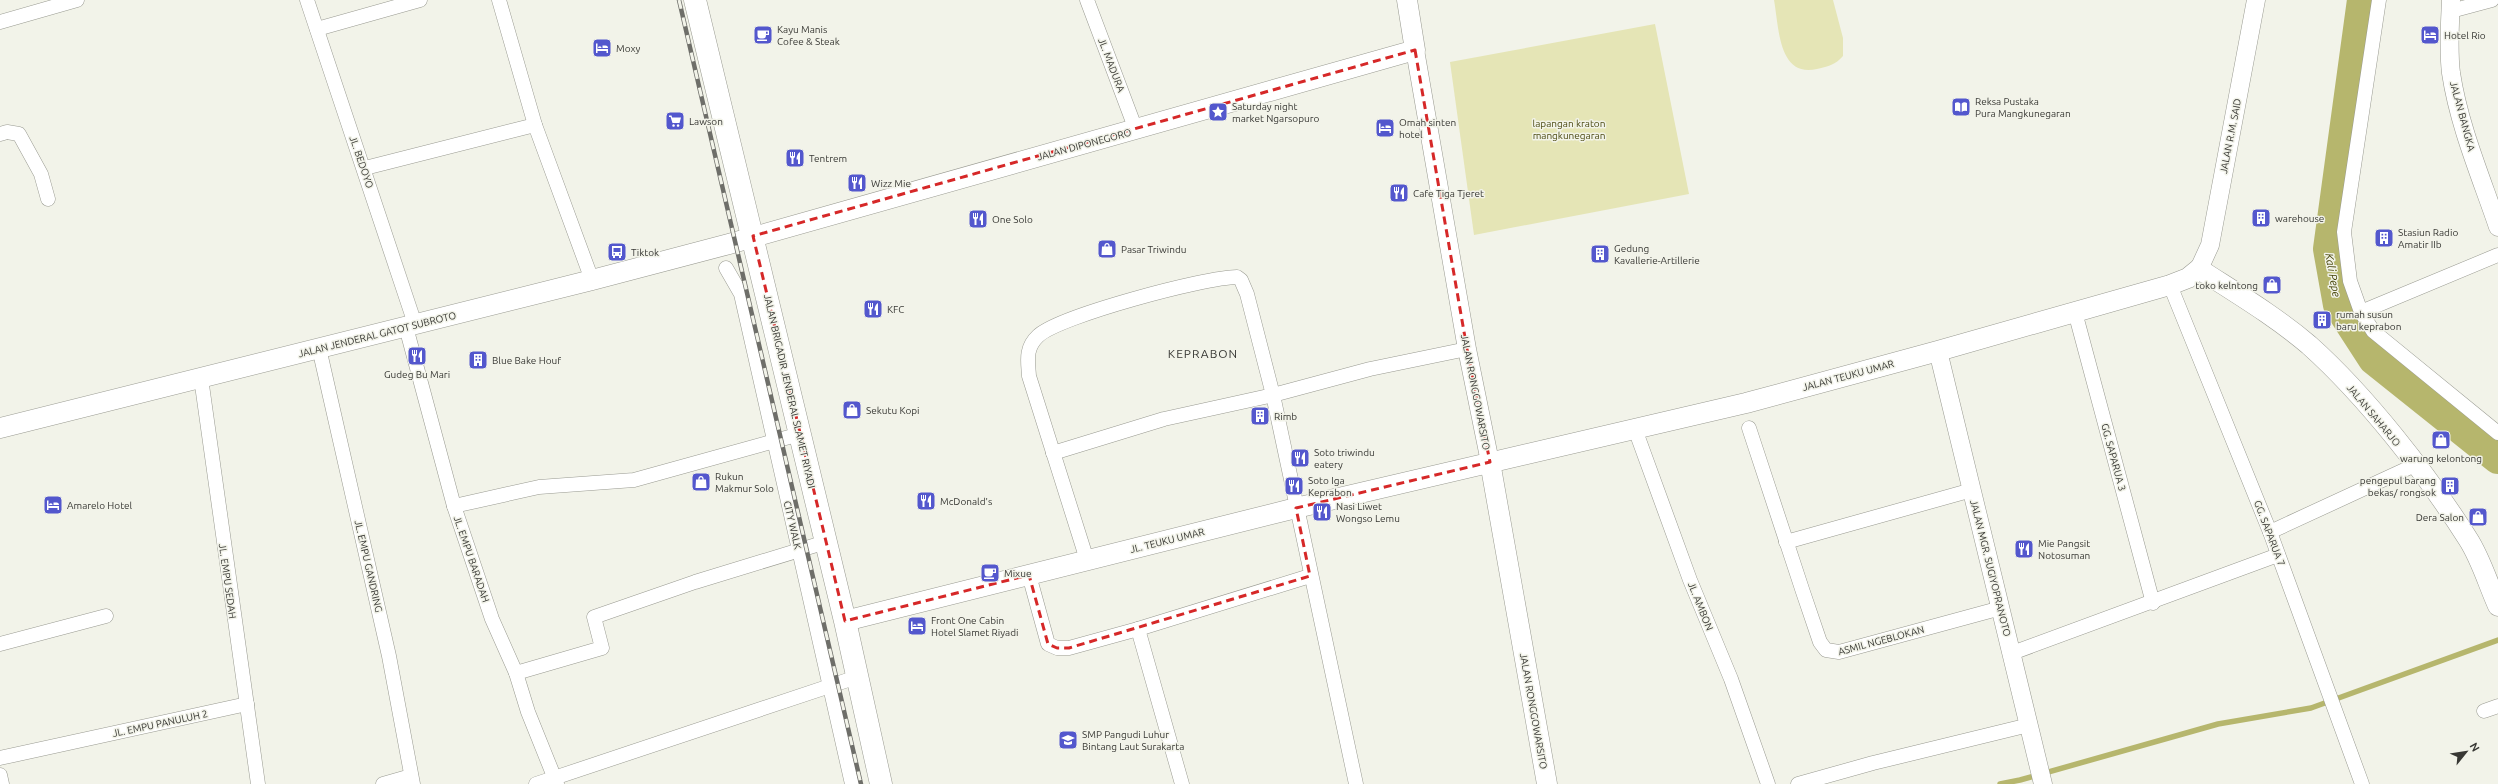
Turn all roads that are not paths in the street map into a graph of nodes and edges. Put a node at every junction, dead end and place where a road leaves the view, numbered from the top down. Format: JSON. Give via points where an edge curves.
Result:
{"nodes":[{"id":1,"x":77,"y":0,"type":"edge"},
{"id":2,"x":307,"y":0,"type":"edge"},
{"id":3,"x":420,"y":0,"type":"edge"},
{"id":4,"x":499,"y":0,"type":"edge"},
{"id":5,"x":694,"y":0,"type":"edge"},
{"id":6,"x":1087,"y":0,"type":"edge"},
{"id":7,"x":1407,"y":0,"type":"edge"},
{"id":8,"x":2256,"y":0,"type":"edge"},
{"id":9,"x":2379,"y":0,"type":"edge"},
{"id":10,"x":2492,"y":0,"type":"edge"},
{"id":11,"x":2451,"y":6,"type":"edge"},
{"id":12,"x":0,"y":22,"type":"edge"},
{"id":13,"x":317,"y":29,"type":"junction"},
{"id":14,"x":1416,"y":50,"type":"junction"},
{"id":15,"x":534,"y":125,"type":"junction"},
{"id":16,"x":1136,"y":130,"type":"junction"},
{"id":17,"x":0,"y":134,"type":"edge"},
{"id":18,"x":365,"y":168,"type":"junction"},
{"id":19,"x":48,"y":199,"type":"dead end"},
{"id":20,"x":2498,"y":227,"type":"edge"},
{"id":21,"x":753,"y":236,"type":"junction"},
{"id":22,"x":2498,"y":255,"type":"edge"},
{"id":23,"x":726,"y":268,"type":"dead end"},
{"id":24,"x":2199,"y":269,"type":"junction"},
{"id":25,"x":592,"y":280,"type":"junction"},
{"id":26,"x":2170,"y":285,"type":"junction"},
{"id":27,"x":2075,"y":312,"type":"junction"},
{"id":28,"x":2361,"y":312,"type":"junction"},
{"id":29,"x":410,"y":326,"type":"junction"},
{"id":30,"x":319,"y":348,"type":"junction"},
{"id":31,"x":1467,"y":349,"type":"junction"},
{"id":32,"x":1938,"y":351,"type":"junction"},
{"id":33,"x":201,"y":378,"type":"junction"},
{"id":34,"x":1273,"y":395,"type":"junction"},
{"id":35,"x":0,"y":428,"type":"edge"},
{"id":36,"x":1749,"y":428,"type":"dead end"},
{"id":37,"x":1635,"y":429,"type":"junction"},
{"id":38,"x":2498,"y":433,"type":"edge"},
{"id":39,"x":800,"y":434,"type":"junction"},
{"id":40,"x":774,"y":442,"type":"junction"},
{"id":41,"x":1053,"y":453,"type":"junction"},
{"id":42,"x":1490,"y":462,"type":"junction"},
{"id":43,"x":2415,"y":465,"type":"junction"},
{"id":44,"x":1972,"y":490,"type":"junction"},
{"id":45,"x":454,"y":506,"type":"junction"},
{"id":46,"x":1296,"y":508,"type":"junction"},
{"id":47,"x":2270,"y":532,"type":"junction"},
{"id":48,"x":826,"y":542,"type":"junction"},
{"id":49,"x":1786,"y":542,"type":"junction"},
{"id":50,"x":798,"y":550,"type":"junction"},
{"id":51,"x":2278,"y":555,"type":"junction"},
{"id":52,"x":1087,"y":560,"type":"junction"},
{"id":53,"x":1029,"y":575,"type":"junction"},
{"id":54,"x":1310,"y":576,"type":"junction"},
{"id":55,"x":2153,"y":603,"type":"junction"},
{"id":56,"x":2498,"y":606,"type":"edge"},
{"id":57,"x":2001,"y":608,"type":"junction"},
{"id":58,"x":106,"y":616,"type":"dead end"},
{"id":59,"x":845,"y":621,"type":"junction"},
{"id":60,"x":1138,"y":629,"type":"junction"},
{"id":61,"x":0,"y":644,"type":"edge"},
{"id":62,"x":2012,"y":654,"type":"junction"},
{"id":63,"x":516,"y":673,"type":"junction"},
{"id":64,"x":857,"y":677,"type":"junction"},
{"id":65,"x":829,"y":687,"type":"junction"},
{"id":66,"x":247,"y":704,"type":"junction"},
{"id":67,"x":2498,"y":706,"type":"edge"},
{"id":68,"x":2484,"y":711,"type":"dead end"},
{"id":69,"x":2029,"y":725,"type":"junction"},
{"id":70,"x":0,"y":758,"type":"edge"},
{"id":71,"x":0,"y":776,"type":"edge"},
{"id":72,"x":412,"y":780,"type":"edge"},
{"id":73,"x":556,"y":781,"type":"edge"},
{"id":74,"x":2043,"y":781,"type":"edge"},
{"id":75,"x":2,"y":784,"type":"edge"},
{"id":76,"x":258,"y":784,"type":"edge"},
{"id":77,"x":383,"y":784,"type":"edge"},
{"id":78,"x":536,"y":784,"type":"edge"},
{"id":79,"x":852,"y":784,"type":"edge"},
{"id":80,"x":881,"y":784,"type":"edge"},
{"id":81,"x":1182,"y":784,"type":"edge"},
{"id":82,"x":1356,"y":784,"type":"edge"},
{"id":83,"x":1548,"y":784,"type":"edge"},
{"id":84,"x":1768,"y":784,"type":"edge"},
{"id":85,"x":1798,"y":784,"type":"edge"},
{"id":86,"x":2362,"y":784,"type":"edge"}],
"edges":[{"from":1,"to":12,"type":"street"},
{"from":2,"to":13,"type":"street","name":"JL. BEDOYO"},
{"from":3,"to":13,"type":"street"},
{"from":4,"to":15,"type":"street"},
{"from":5,"to":21,"type":"main road","name":"JALAN BRIGADIR JENDERAL SLAMET RIYADI"},
{"from":6,"to":16,"type":"street","name":"JL. MADURA"},
{"from":7,"to":14,"type":"main road","name":"JALAN RONGGOWARSITO"},
{"from":8,"to":24,"type":"street","name":"JALAN R.M. SAID","via":[[2210,245]]},
{"from":9,"to":28,"type":"street","via":[[2344,232],[2350,282]]},
{"from":10,"to":11,"type":"street"},
{"from":11,"to":20,"type":"street","name":"JALAN BANGKA","via":[[2449,50],[2454,89],[2465,131]]},
{"from":13,"to":18,"type":"street","name":"JL. BEDOYO"},
{"from":14,"to":16,"type":"main road","name":"JALAN DIPONEGORO"},
{"from":14,"to":31,"type":"street","name":"JALAN RONGGOWARSITO"},
{"from":15,"to":18,"type":"street"},
{"from":15,"to":25,"type":"street"},
{"from":16,"to":21,"type":"main road","name":"JALAN DIPONEGORO"},
{"from":17,"to":19,"type":"street","via":[[19,134],[41,174]]},
{"from":18,"to":29,"type":"street","name":"JL. BEDOYO"},
{"from":21,"to":25,"type":"main road","name":"JALAN JENDERAL GATOT SUBROTO"},
{"from":21,"to":39,"type":"main road","name":"JALAN BRIGADIR JENDERAL SLAMET RIYADI"},
{"from":22,"to":28,"type":"street"},
{"from":23,"to":40,"type":"street","name":"CITY WALK","via":[[741,294]]},
{"from":24,"to":26,"type":"main road","name":"JALAN TEUKU UMAR","via":[[2188,278]]},
{"from":24,"to":43,"type":"main road","name":"JALAN SAHARJO","via":[[2267,313],[2308,345],[2362,399]]},
{"from":25,"to":29,"type":"main road","name":"JALAN JENDERAL GATOT SUBROTO"},
{"from":26,"to":27,"type":"main road","name":"JALAN TEUKU UMAR"},
{"from":26,"to":47,"type":"street","name":"GG. SAPARUA 7"},
{"from":27,"to":32,"type":"main road","name":"JALAN TEUKU UMAR"},
{"from":27,"to":55,"type":"street","name":"GG. SAPARUA 3"},
{"from":28,"to":38,"type":"street","via":[[2373,331]]},
{"from":29,"to":30,"type":"main road","name":"JALAN JENDERAL GATOT SUBROTO"},
{"from":29,"to":45,"type":"street","name":"JL. EMPU BARADAH"},
{"from":30,"to":33,"type":"main road","name":"JALAN JENDERAL GATOT SUBROTO"},
{"from":30,"to":72,"type":"street","name":"JL. EMPU GANDRING","via":[[387,648]]},
{"from":31,"to":34,"type":"street"},
{"from":31,"to":42,"type":"street","name":"JALAN RONGGOWARSITO"},
{"from":32,"to":37,"type":"main road","name":"JALAN TEUKU UMAR","via":[[1746,403]]},
{"from":32,"to":44,"type":"street","name":"JALAN MGR. SUGIYOPRANOTO"},
{"from":33,"to":35,"type":"main road","name":"JALAN JENDERAL GATOT SUBROTO"},
{"from":33,"to":66,"type":"street","name":"JL. EMPU SEDAH","via":[[222,545]]},
{"from":34,"to":41,"type":"street","via":[[1164,419]]},
{"from":34,"to":41,"type":"street","via":[[1248,294],[1241,280],[1230,277],[1184,286],[1095,311],[1058,324],[1038,336],[1027,351],[1029,376]]},
{"from":34,"to":46,"type":"street"},
{"from":36,"to":49,"type":"street","name":"ASMIL NGEBLOKAN"},
{"from":37,"to":42,"type":"main road","name":"JALAN TEUKU UMAR"},
{"from":37,"to":84,"type":"street","name":"JL. AMBON","via":[[1690,580],[1731,679]]},
{"from":39,"to":40,"type":"street"},
{"from":39,"to":48,"type":"main road","name":"JALAN BRIGADIR JENDERAL SLAMET RIYADI"},
{"from":40,"to":45,"type":"street","via":[[634,480],[539,487]]},
{"from":40,"to":50,"type":"street","name":"CITY WALK"},
{"from":41,"to":52,"type":"street"},
{"from":42,"to":46,"type":"main road","name":"JL. TEUKU UMAR"},
{"from":42,"to":83,"type":"main road","name":"JALAN RONGGOWARSITO"},
{"from":43,"to":47,"type":"street"},
{"from":43,"to":56,"type":"main road","name":"JALAN SAHARJO","via":[[2469,540]]},
{"from":44,"to":49,"type":"street"},
{"from":44,"to":57,"type":"street","name":"JALAN MGR. SUGIYOPRANOTO"},
{"from":45,"to":63,"type":"street","name":"JL. EMPU BARADAH","via":[[492,619]]},
{"from":46,"to":52,"type":"main road","name":"JL. TEUKU UMAR"},
{"from":46,"to":54,"type":"street"},
{"from":47,"to":51,"type":"street","name":"GG. SAPARUA 7"},
{"from":48,"to":50,"type":"street"},
{"from":48,"to":59,"type":"main road","name":"JALAN BRIGADIR JENDERAL SLAMET RIYADI"},
{"from":49,"to":57,"type":"street","name":"ASMIL NGEBLOKAN","via":[[1820,642],[1830,652],[1839,652]]},
{"from":50,"to":63,"type":"street","via":[[594,617],[602,648]]},
{"from":50,"to":65,"type":"street","name":"CITY WALK"},
{"from":51,"to":55,"type":"street"},
{"from":51,"to":86,"type":"street","name":"GG. SAPARUA 7"},
{"from":52,"to":53,"type":"main road","name":"JL. TEUKU UMAR"},
{"from":53,"to":59,"type":"main road","name":"JL. TEUKU UMAR"},
{"from":53,"to":60,"type":"street","via":[[1048,644],[1057,648],[1069,648]]},
{"from":54,"to":60,"type":"street"},
{"from":54,"to":82,"type":"street"},
{"from":55,"to":62,"type":"street"},
{"from":57,"to":62,"type":"street","name":"JALAN MGR. SUGIYOPRANOTO"},
{"from":58,"to":61,"type":"street"},
{"from":59,"to":64,"type":"main road","name":"JALAN BRIGADIR JENDERAL SLAMET RIYADI"},
{"from":60,"to":81,"type":"street"},
{"from":62,"to":69,"type":"street","name":"JALAN MGR. SUGIYOPRANOTO"},
{"from":63,"to":73,"type":"street","name":"JL. EMPU BARADAH","via":[[528,712]]},
{"from":64,"to":65,"type":"street"},
{"from":64,"to":80,"type":"main road","name":"JALAN BRIGADIR JENDERAL SLAMET RIYADI"},
{"from":65,"to":73,"type":"street"},
{"from":65,"to":79,"type":"street","name":"CITY WALK"},
{"from":66,"to":70,"type":"street","name":"JL. EMPU PANULUH 2"},
{"from":66,"to":76,"type":"street","name":"JL. EMPU SEDAH"},
{"from":67,"to":68,"type":"street"},
{"from":69,"to":74,"type":"street","name":"JALAN MGR. SUGIYOPRANOTO"},
{"from":69,"to":85,"type":"street"},
{"from":71,"to":75,"type":"street"},
{"from":72,"to":77,"type":"street"},
{"from":73,"to":78,"type":"street"}]}
